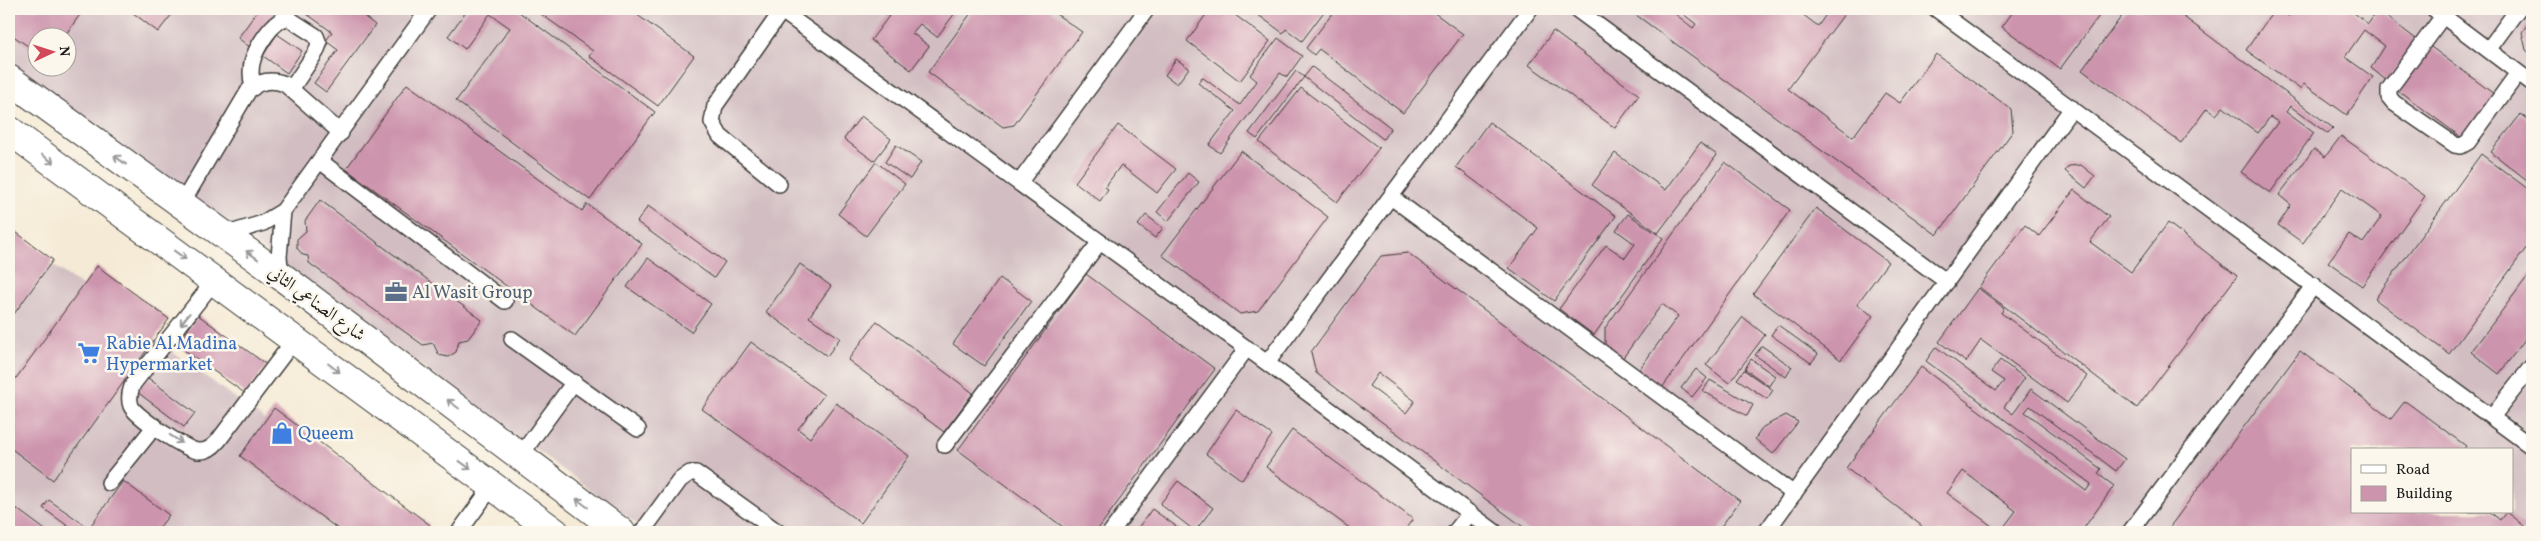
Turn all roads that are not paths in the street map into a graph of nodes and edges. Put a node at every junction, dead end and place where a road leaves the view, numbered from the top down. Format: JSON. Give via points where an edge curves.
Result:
{"nodes":[{"id":1,"x":429,"y":9,"type":"edge"},
{"id":2,"x":781,"y":9,"type":"edge"},
{"id":3,"x":1147,"y":9,"type":"edge"},
{"id":4,"x":1530,"y":9,"type":"edge"},
{"id":5,"x":1576,"y":9,"type":"edge"},
{"id":6,"x":1936,"y":9,"type":"edge"},
{"id":7,"x":2518,"y":9,"type":"edge"},
{"id":8,"x":2438,"y":12,"type":"edge"},
{"id":9,"x":2488,"y":50,"type":"junction"},
{"id":10,"x":2518,"y":73,"type":"junction"},
{"id":11,"x":9,"y":79,"type":"edge"},
{"id":12,"x":2532,"y":83,"type":"edge"},
{"id":13,"x":252,"y":88,"type":"junction"},
{"id":14,"x":292,"y":88,"type":"junction"},
{"id":15,"x":2072,"y":108,"type":"junction"},
{"id":16,"x":9,"y":130,"type":"edge"},
{"id":17,"x":341,"y":133,"type":"junction"},
{"id":18,"x":320,"y":161,"type":"junction"},
{"id":19,"x":779,"y":184,"type":"dead end"},
{"id":20,"x":1019,"y":184,"type":"junction"},
{"id":21,"x":1390,"y":197,"type":"junction"},
{"id":22,"x":181,"y":205,"type":"junction"},
{"id":23,"x":284,"y":211,"type":"junction"},
{"id":24,"x":224,"y":235,"type":"junction"},
{"id":25,"x":1099,"y":243,"type":"junction"},
{"id":26,"x":281,"y":276,"type":"junction"},
{"id":27,"x":215,"y":280,"type":"junction"},
{"id":28,"x":1947,"y":282,"type":"junction"},
{"id":29,"x":2314,"y":285,"type":"junction"},
{"id":30,"x":505,"y":301,"type":"dead end"},
{"id":31,"x":295,"y":339,"type":"junction"},
{"id":32,"x":512,"y":339,"type":"dead end"},
{"id":33,"x":1247,"y":348,"type":"junction"},
{"id":34,"x":1267,"y":363,"type":"junction"},
{"id":35,"x":2532,"y":366,"type":"edge"},
{"id":36,"x":574,"y":382,"type":"junction"},
{"id":37,"x":2492,"y":417,"type":"junction"},
{"id":38,"x":155,"y":426,"type":"junction"},
{"id":39,"x":638,"y":428,"type":"dead end"},
{"id":40,"x":945,"y":445,"type":"dead end"},
{"id":41,"x":2532,"y":447,"type":"edge"},
{"id":42,"x":520,"y":456,"type":"junction"},
{"id":43,"x":109,"y":483,"type":"dead end"},
{"id":44,"x":494,"y":486,"type":"junction"},
{"id":45,"x":1794,"y":494,"type":"junction"},
{"id":46,"x":1470,"y":513,"type":"junction"},
{"id":47,"x":459,"y":532,"type":"edge"},
{"id":48,"x":555,"y":532,"type":"edge"},
{"id":49,"x":621,"y":532,"type":"edge"},
{"id":50,"x":642,"y":532,"type":"edge"},
{"id":51,"x":778,"y":532,"type":"edge"},
{"id":52,"x":1111,"y":532,"type":"edge"},
{"id":53,"x":1455,"y":532,"type":"edge"},
{"id":54,"x":1495,"y":532,"type":"edge"},
{"id":55,"x":1766,"y":532,"type":"edge"},
{"id":56,"x":2130,"y":532,"type":"edge"}],
"edges":[{"from":1,"to":17,"type":"lane"},
{"from":2,"to":19,"type":"lane","via":[[715,106],[712,122],[720,136]]},
{"from":2,"to":20,"type":"lane"},
{"from":3,"to":20,"type":"lane"},
{"from":4,"to":21,"type":"lane"},
{"from":5,"to":28,"type":"lane"},
{"from":6,"to":15,"type":"lane"},
{"from":7,"to":9,"type":"lane"},
{"from":8,"to":9,"type":"lane"},
{"from":8,"to":10,"type":"lane","via":[[2389,89],[2388,97],[2394,103],[2461,146],[2468,142]]},
{"from":9,"to":10,"type":"lane"},
{"from":10,"to":12,"type":"lane"},
{"from":22,"to":11,"type":"main road","name":"شارع الصناعي الثاني","one_way":true},
{"from":13,"to":14,"type":"lane","via":[[277,81]]},
{"from":13,"to":14,"type":"lane","via":[[254,55],[276,23],[288,18],[316,36],[319,44]]},
{"from":13,"to":22,"type":"lane"},
{"from":14,"to":17,"type":"lane"},
{"from":15,"to":28,"type":"lane"},
{"from":15,"to":29,"type":"lane"},
{"from":16,"to":27,"type":"main road","one_way":true},
{"from":17,"to":18,"type":"lane"},
{"from":18,"to":23,"type":"lane"},
{"from":18,"to":30,"type":"lane"},
{"from":20,"to":25,"type":"lane"},
{"from":21,"to":34,"type":"lane"},
{"from":21,"to":45,"type":"lane"},
{"from":22,"to":24,"type":"main road","name":"شارع الصناعي الثاني"},
{"from":23,"to":24,"type":"lane","via":[[263,223]]},
{"from":23,"to":26,"type":"lane","via":[[279,257]]},
{"from":26,"to":24,"type":"main road","name":"شارع الصناعي الثاني","one_way":true},
{"from":25,"to":33,"type":"lane"},
{"from":25,"to":40,"type":"lane"},
{"from":42,"to":26,"type":"main road","name":"شارع الصناعي الثاني","one_way":true},
{"from":27,"to":31,"type":"main road"},
{"from":27,"to":38,"type":"lane","one_way":true,"via":[[131,390],[132,408]]},
{"from":28,"to":45,"type":"lane"},
{"from":29,"to":37,"type":"lane"},
{"from":29,"to":56,"type":"lane"},
{"from":38,"to":31,"type":"lane","one_way":true,"via":[[192,450],[209,449]]},
{"from":31,"to":44,"type":"main road","one_way":true},
{"from":32,"to":36,"type":"lane"},
{"from":33,"to":34,"type":"lane"},
{"from":33,"to":52,"type":"lane"},
{"from":34,"to":46,"type":"lane"},
{"from":35,"to":37,"type":"lane"},
{"from":36,"to":39,"type":"lane"},
{"from":36,"to":42,"type":"lane"},
{"from":37,"to":41,"type":"lane"},
{"from":38,"to":43,"type":"lane"},
{"from":49,"to":42,"type":"main road","name":"شارع الصناعي الثاني","one_way":true},
{"from":44,"to":47,"type":"lane"},
{"from":44,"to":48,"type":"main road"},
{"from":45,"to":55,"type":"lane"},
{"from":46,"to":53,"type":"lane"},
{"from":46,"to":54,"type":"lane"},
{"from":50,"to":51,"type":"lane","via":[[680,480],[690,472],[696,473]]}]}
